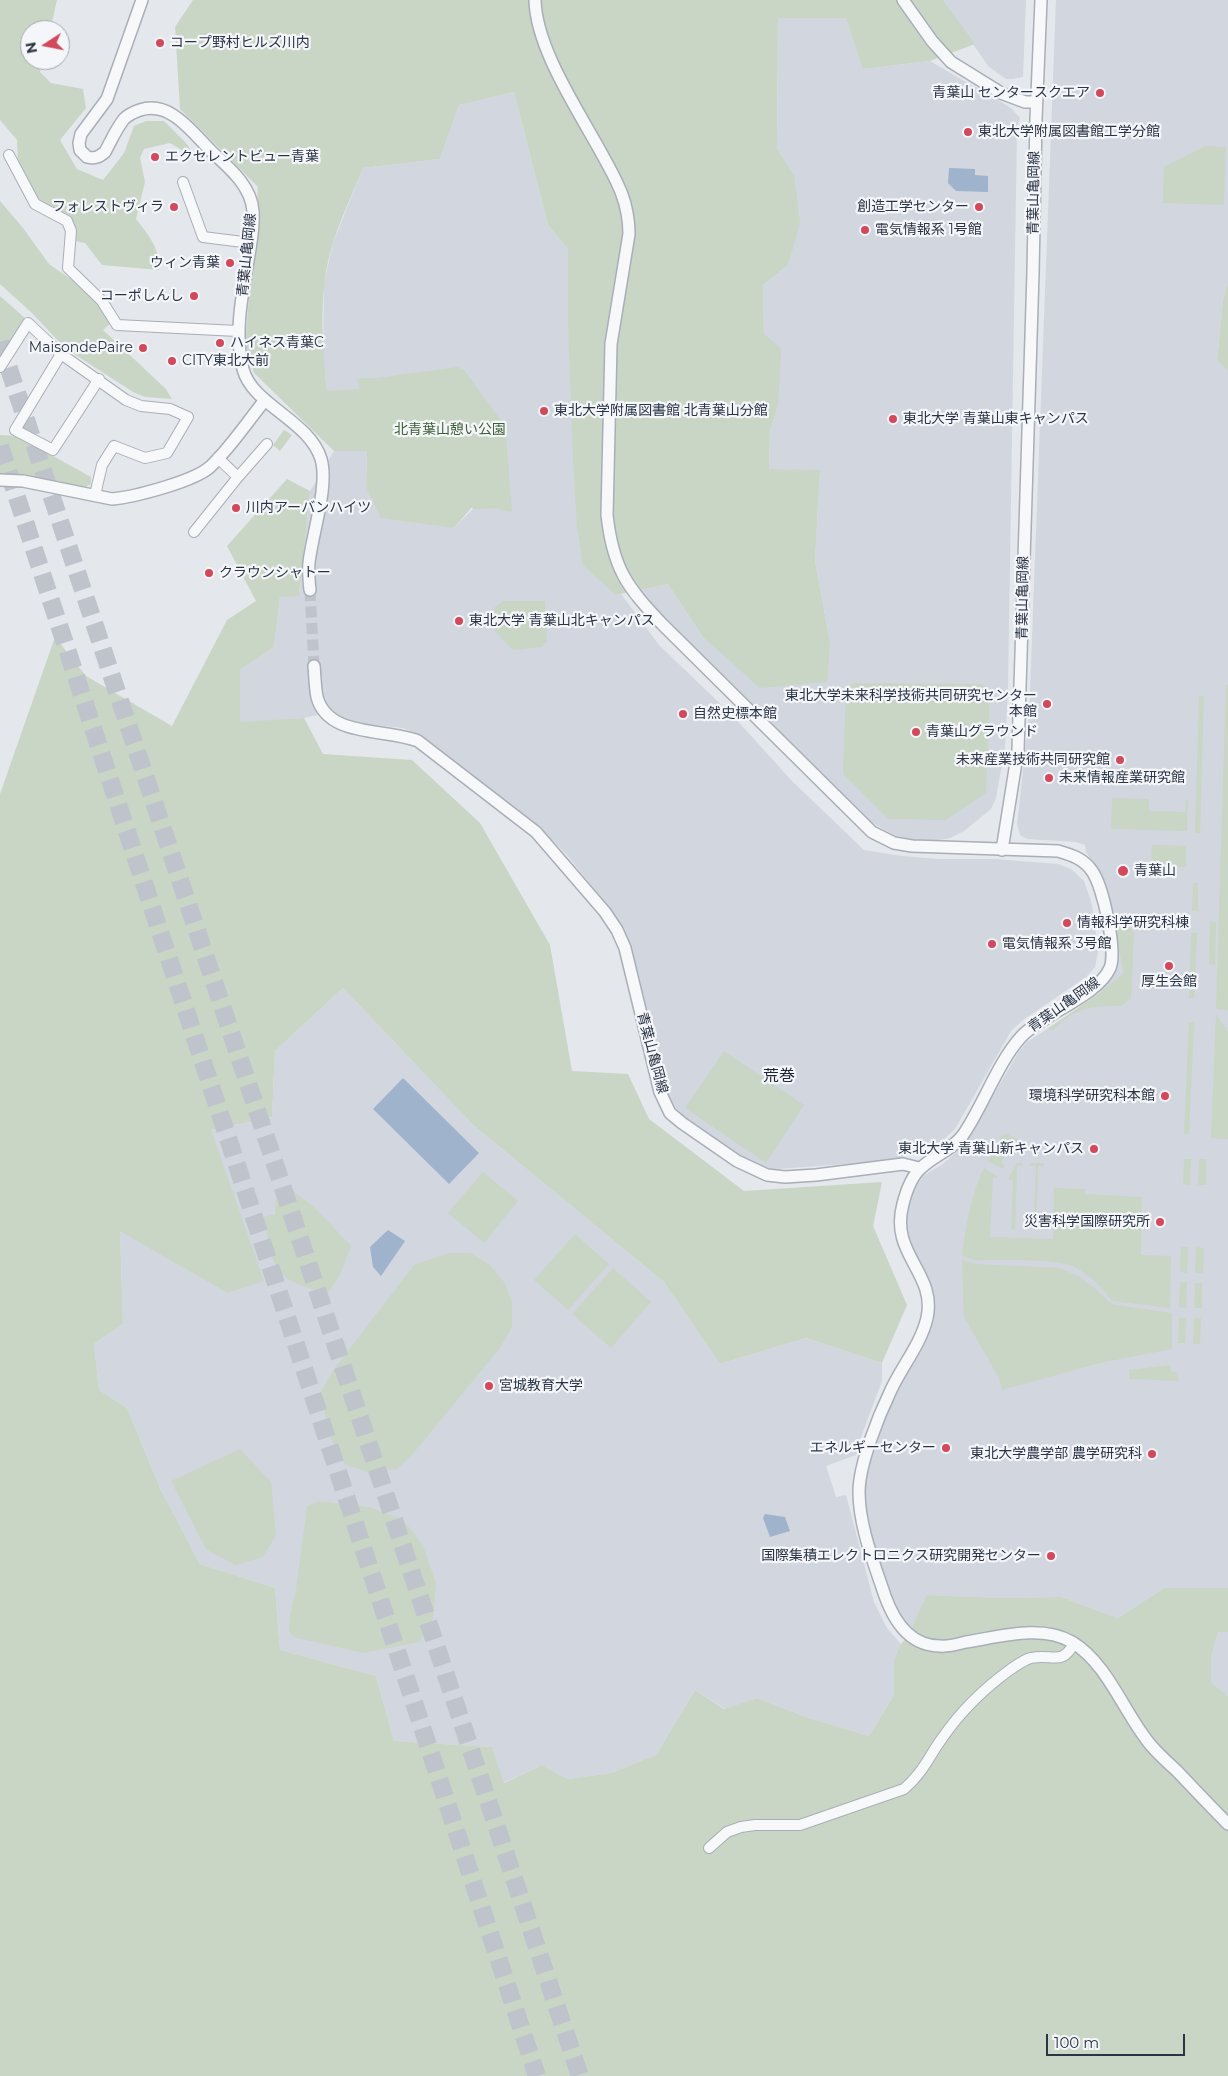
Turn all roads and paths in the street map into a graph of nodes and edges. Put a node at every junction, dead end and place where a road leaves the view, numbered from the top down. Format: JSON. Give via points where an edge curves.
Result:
{"nodes":[{"id":1,"x":142,"y":0,"type":"edge"},
{"id":2,"x":536,"y":0,"type":"edge"},
{"id":3,"x":903,"y":0,"type":"edge"},
{"id":4,"x":1041,"y":0,"type":"edge"},
{"id":5,"x":1036,"y":102,"type":"junction"},
{"id":6,"x":9,"y":155,"type":"dead end"},
{"id":7,"x":183,"y":182,"type":"dead end"},
{"id":8,"x":251,"y":243,"type":"junction"},
{"id":9,"x":238,"y":331,"type":"junction"},
{"id":10,"x":61,"y":354,"type":"junction"},
{"id":11,"x":0,"y":367,"type":"edge"},
{"id":12,"x":99,"y":379,"type":"junction"},
{"id":13,"x":265,"y":400,"type":"junction"},
{"id":14,"x":267,"y":444,"type":"dead end"},
{"id":15,"x":218,"y":458,"type":"junction"},
{"id":16,"x":238,"y":477,"type":"junction"},
{"id":17,"x":0,"y":480,"type":"edge"},
{"id":18,"x":95,"y":495,"type":"junction"},
{"id":19,"x":194,"y":532,"type":"dead end"},
{"id":20,"x":310,"y":590,"type":"tunnel mouth"},
{"id":21,"x":314,"y":666,"type":"tunnel mouth"},
{"id":22,"x":1002,"y":850,"type":"junction"},
{"id":23,"x":919,"y":1168,"type":"junction"},
{"id":24,"x":1074,"y":1643,"type":"junction"},
{"id":25,"x":1228,"y":1824,"type":"edge"},
{"id":26,"x":708,"y":1848,"type":"dead end"}],
"edges":[{"from":1,"to":8,"type":"street","name":"青葉山亀岡線","via":[[109,94],[81,134],[80,150],[87,157],[101,156],[125,118],[133,112],[163,108],[237,177],[249,194],[253,210]]},
{"from":2,"to":22,"type":"street","via":[[540,30],[549,55],[616,179],[629,219],[611,344],[607,515],[610,541],[624,579],[663,626],[872,832],[894,843],[912,846]]},
{"from":3,"to":5,"type":"street","via":[[951,62],[1001,93],[1025,102]]},
{"from":4,"to":5,"type":"street","name":"青葉山亀岡線"},
{"from":5,"to":22,"type":"street","name":"青葉山亀岡線","via":[[1018,750]]},
{"from":6,"to":9,"type":"street","via":[[35,204],[68,221],[68,268],[102,301],[117,325]]},
{"from":7,"to":8,"type":"street","via":[[203,237]]},
{"from":8,"to":9,"type":"street","name":"青葉山亀岡線"},
{"from":9,"to":13,"type":"street","name":"青葉山亀岡線","via":[[243,372]]},
{"from":10,"to":11,"type":"street","via":[[28,323]]},
{"from":10,"to":12,"type":"street"},
{"from":10,"to":12,"type":"street","via":[[15,430],[54,450]]},
{"from":12,"to":18,"type":"street","via":[[126,400],[141,406],[170,409],[188,417],[167,453],[145,458],[114,446],[102,465]]},
{"from":13,"to":15,"type":"street"},
{"from":13,"to":20,"type":"street","name":"青葉山亀岡線","via":[[304,432],[321,459],[323,482],[308,566]]},
{"from":14,"to":16,"type":"street"},
{"from":15,"to":16,"type":"street"},
{"from":15,"to":18,"type":"street","via":[[197,476],[127,498]]},
{"from":16,"to":19,"type":"street"},
{"from":17,"to":18,"type":"street","via":[[23,481]]},
{"from":21,"to":23,"type":"street","name":"青葉山亀岡線","via":[[318,698],[334,722],[405,736],[418,742],[536,832],[606,912],[625,948],[660,1092],[670,1113],[682,1123],[737,1161],[768,1175],[816,1175],[903,1164]]},
{"from":22,"to":23,"type":"street","name":"青葉山亀岡線","via":[[1058,851],[1072,855],[1091,869],[1099,882],[1113,958],[1099,982],[1019,1038],[962,1136],[945,1152]]},
{"from":23,"to":24,"type":"street","via":[[904,1200],[900,1228],[905,1248],[926,1290],[928,1314],[886,1400],[872,1438],[859,1491],[863,1523],[877,1573],[901,1627],[921,1643],[941,1647],[1027,1633],[1052,1635]]},
{"from":24,"to":25,"type":"street","via":[[1097,1666],[1149,1743]]},
{"from":24,"to":26,"type":"street","via":[[1068,1654],[1061,1658],[1030,1658],[982,1693],[942,1737],[918,1778],[904,1789],[800,1825],[740,1827],[727,1832]]}]}
